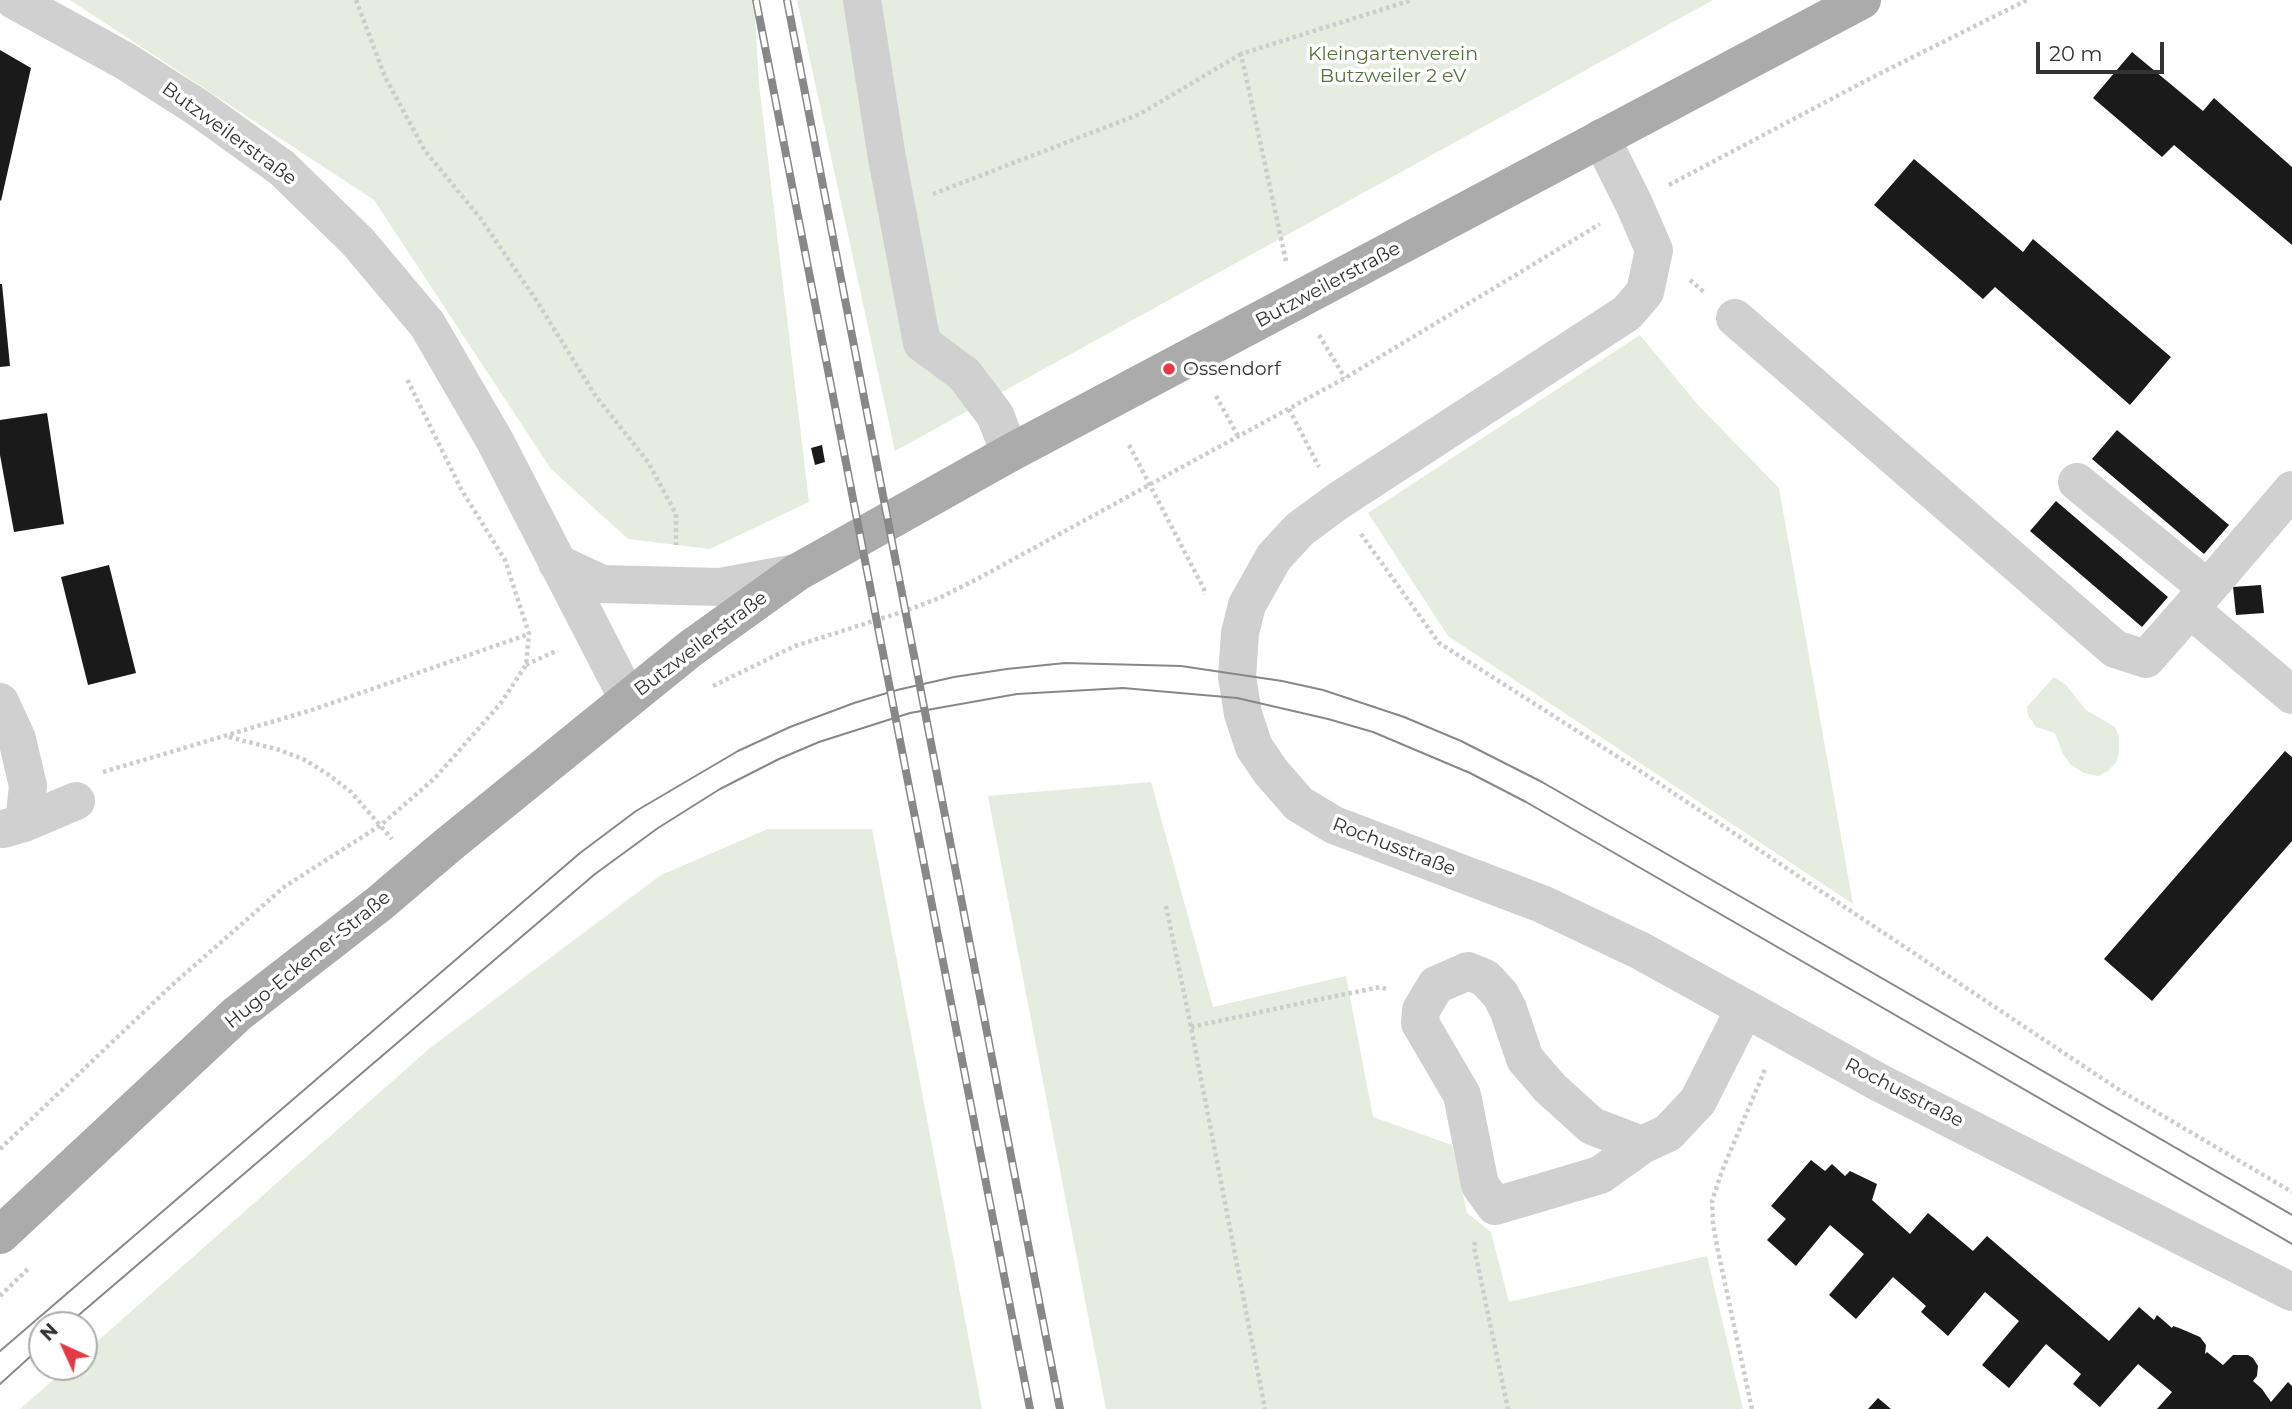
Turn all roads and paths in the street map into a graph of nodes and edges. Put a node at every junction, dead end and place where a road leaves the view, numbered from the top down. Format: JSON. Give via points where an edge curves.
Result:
{"nodes":[{"id":1,"x":14,"y":0,"type":"edge"},
{"id":2,"x":356,"y":0,"type":"edge"},
{"id":3,"x":862,"y":0,"type":"edge"},
{"id":4,"x":1412,"y":0,"type":"edge"},
{"id":5,"x":1862,"y":0,"type":"edge"},
{"id":6,"x":2027,"y":0,"type":"edge"},
{"id":7,"x":1241,"y":54,"type":"junction"},
{"id":8,"x":1601,"y":138,"type":"junction"},
{"id":9,"x":1634,"y":204,"type":"junction"},
{"id":10,"x":898,"y":208,"type":"junction"},
{"id":11,"x":1654,"y":250,"type":"junction"},
{"id":12,"x":1284,"y":254,"type":"dead end"},
{"id":13,"x":1298,"y":301,"type":"junction"},
{"id":14,"x":1735,"y":318,"type":"joint"},
{"id":15,"x":401,"y":365,"type":"dead end"},
{"id":16,"x":1345,"y":379,"type":"junction"},
{"id":17,"x":1216,"y":396,"type":"dead end"},
{"id":18,"x":1289,"y":409,"type":"junction"},
{"id":19,"x":1238,"y":436,"type":"junction"},
{"id":20,"x":1129,"y":445,"type":"dead end"},
{"id":21,"x":1010,"y":453,"type":"junction"},
{"id":22,"x":2077,"y":482,"type":"dead end"},
{"id":23,"x":1150,"y":486,"type":"junction"},
{"id":24,"x":2292,"y":490,"type":"edge"},
{"id":25,"x":1338,"y":501,"type":"junction"},
{"id":26,"x":557,"y":563,"type":"junction"},
{"id":27,"x":796,"y":573,"type":"junction"},
{"id":28,"x":667,"y":587,"type":"junction"},
{"id":29,"x":2199,"y":599,"type":"junction"},
{"id":30,"x":1205,"y":602,"type":"dead end"},
{"id":31,"x":529,"y":634,"type":"junction"},
{"id":32,"x":704,"y":694,"type":"dead end"},
{"id":33,"x":2292,"y":695,"type":"edge"},
{"id":34,"x":628,"y":699,"type":"junction"},
{"id":35,"x":0,"y":702,"type":"edge"},
{"id":36,"x":225,"y":736,"type":"junction"},
{"id":37,"x":76,"y":801,"type":"joint"},
{"id":38,"x":381,"y":825,"type":"junction"},
{"id":39,"x":12,"y":827,"type":"edge"},
{"id":40,"x":418,"y":870,"type":"junction"},
{"id":41,"x":1166,"y":906,"type":"dead end"},
{"id":42,"x":1427,"y":1001,"type":"junction"},
{"id":43,"x":1745,"y":1008,"type":"junction"},
{"id":44,"x":1191,"y":1027,"type":"junction"},
{"id":45,"x":1787,"y":1031,"type":"junction"},
{"id":46,"x":1642,"y":1145,"type":"junction"},
{"id":47,"x":0,"y":1149,"type":"edge"},
{"id":48,"x":2292,"y":1192,"type":"edge"},
{"id":49,"x":0,"y":1235,"type":"edge"},
{"id":50,"x":1477,"y":1236,"type":"dead end"},
{"id":51,"x":30,"y":1267,"type":"dead end"},
{"id":52,"x":2292,"y":1292,"type":"edge"},
{"id":53,"x":0,"y":1296,"type":"edge"},
{"id":54,"x":1265,"y":1409,"type":"edge"},
{"id":55,"x":1508,"y":1409,"type":"edge"},
{"id":56,"x":1752,"y":1409,"type":"edge"}],
"edges":[{"from":1,"to":26,"type":"street","name":"Butzweilerstraße","via":[[201,109],[282,168],[358,242],[427,324],[495,441]]},
{"from":2,"to":28,"type":"path","via":[[385,77],[425,150],[481,219],[595,395],[648,461],[676,514],[676,556]]},
{"from":3,"to":10,"type":"street"},
{"from":4,"to":7,"type":"path"},
{"from":5,"to":8,"type":"main road","name":"Butzweilerstraße"},
{"from":6,"to":9,"type":"path"},
{"from":7,"to":10,"type":"path","via":[[1140,114]]},
{"from":7,"to":12,"type":"path"},
{"from":8,"to":9,"type":"street"},
{"from":8,"to":13,"type":"main road","name":"Butzweilerstraße"},
{"from":9,"to":11,"type":"street"},
{"from":9,"to":16,"type":"path"},
{"from":10,"to":21,"type":"street","via":[[922,343],[964,374],[995,415]]},
{"from":11,"to":14,"type":"path"},
{"from":11,"to":25,"type":"street","name":"Rochusstraße","via":[[1645,292],[1627,313]]},
{"from":13,"to":16,"type":"path"},
{"from":13,"to":21,"type":"main road","name":"Butzweilerstraße"},
{"from":14,"to":29,"type":"street","via":[[2115,649],[2146,659]]},
{"from":15,"to":31,"type":"path","via":[[461,489],[505,560]]},
{"from":16,"to":18,"type":"path"},
{"from":17,"to":19,"type":"path"},
{"from":18,"to":19,"type":"path"},
{"from":18,"to":25,"type":"path"},
{"from":19,"to":23,"type":"path"},
{"from":20,"to":23,"type":"path"},
{"from":21,"to":27,"type":"main road","name":"Butzweilerstraße"},
{"from":22,"to":29,"type":"street"},
{"from":23,"to":30,"type":"path","via":[[1204,589]]},
{"from":23,"to":32,"type":"path","via":[[939,598],[795,646]]},
{"from":24,"to":29,"type":"street"},
{"from":25,"to":43,"type":"street","name":"Rochusstraße","via":[[1300,529],[1275,557],[1247,605],[1237,677],[1254,747],[1271,772],[1299,804],[1334,825],[1542,904]]},
{"from":25,"to":48,"type":"path","via":[[1439,643],[1651,778],[2121,1091]]},
{"from":26,"to":28,"type":"street","name":"Butzweilerstraße","via":[[602,584]]},
{"from":26,"to":34,"type":"street","name":"Butzweilerstraße"},
{"from":27,"to":28,"type":"street","name":"Butzweilerstraße","via":[[720,587]]},
{"from":27,"to":34,"type":"main road","name":"Butzweilerstraße"},
{"from":29,"to":33,"type":"street"},
{"from":31,"to":36,"type":"path"},
{"from":31,"to":38,"type":"path","via":[[526,665],[501,703],[435,778]]},
{"from":34,"to":40,"type":"main road","name":"Hugo-Eckener-Straße"},
{"from":35,"to":39,"type":"street","via":[[17,739],[27,786]]},
{"from":36,"to":37,"type":"path","via":[[88,777]]},
{"from":36,"to":38,"type":"path","via":[[306,760],[351,792]]},
{"from":37,"to":39,"type":"street"},
{"from":38,"to":40,"type":"path"},
{"from":38,"to":47,"type":"path","via":[[284,887]]},
{"from":40,"to":49,"type":"main road","name":"Hugo-Eckener-Straße","via":[[237,1014]]},
{"from":41,"to":44,"type":"path"},
{"from":42,"to":44,"type":"path","via":[[1381,988]]},
{"from":42,"to":46,"type":"street","via":[[1436,985],[1456,975],[1468,971],[1485,978],[1508,1009],[1525,1059],[1550,1088],[1592,1126]]},
{"from":42,"to":46,"type":"street","via":[[1420,1023],[1462,1095],[1479,1185],[1495,1206],[1600,1175]]},
{"from":43,"to":45,"type":"street","name":"Rochusstraße"},
{"from":43,"to":46,"type":"street","via":[[1698,1101],[1668,1133]]},
{"from":44,"to":54,"type":"path"},
{"from":45,"to":52,"type":"street","name":"Rochusstraße"},
{"from":45,"to":56,"type":"path","via":[[1770,1056],[1712,1201],[1718,1251]]},
{"from":50,"to":55,"type":"path","via":[[1474,1247]]},
{"from":51,"to":53,"type":"path"}]}
